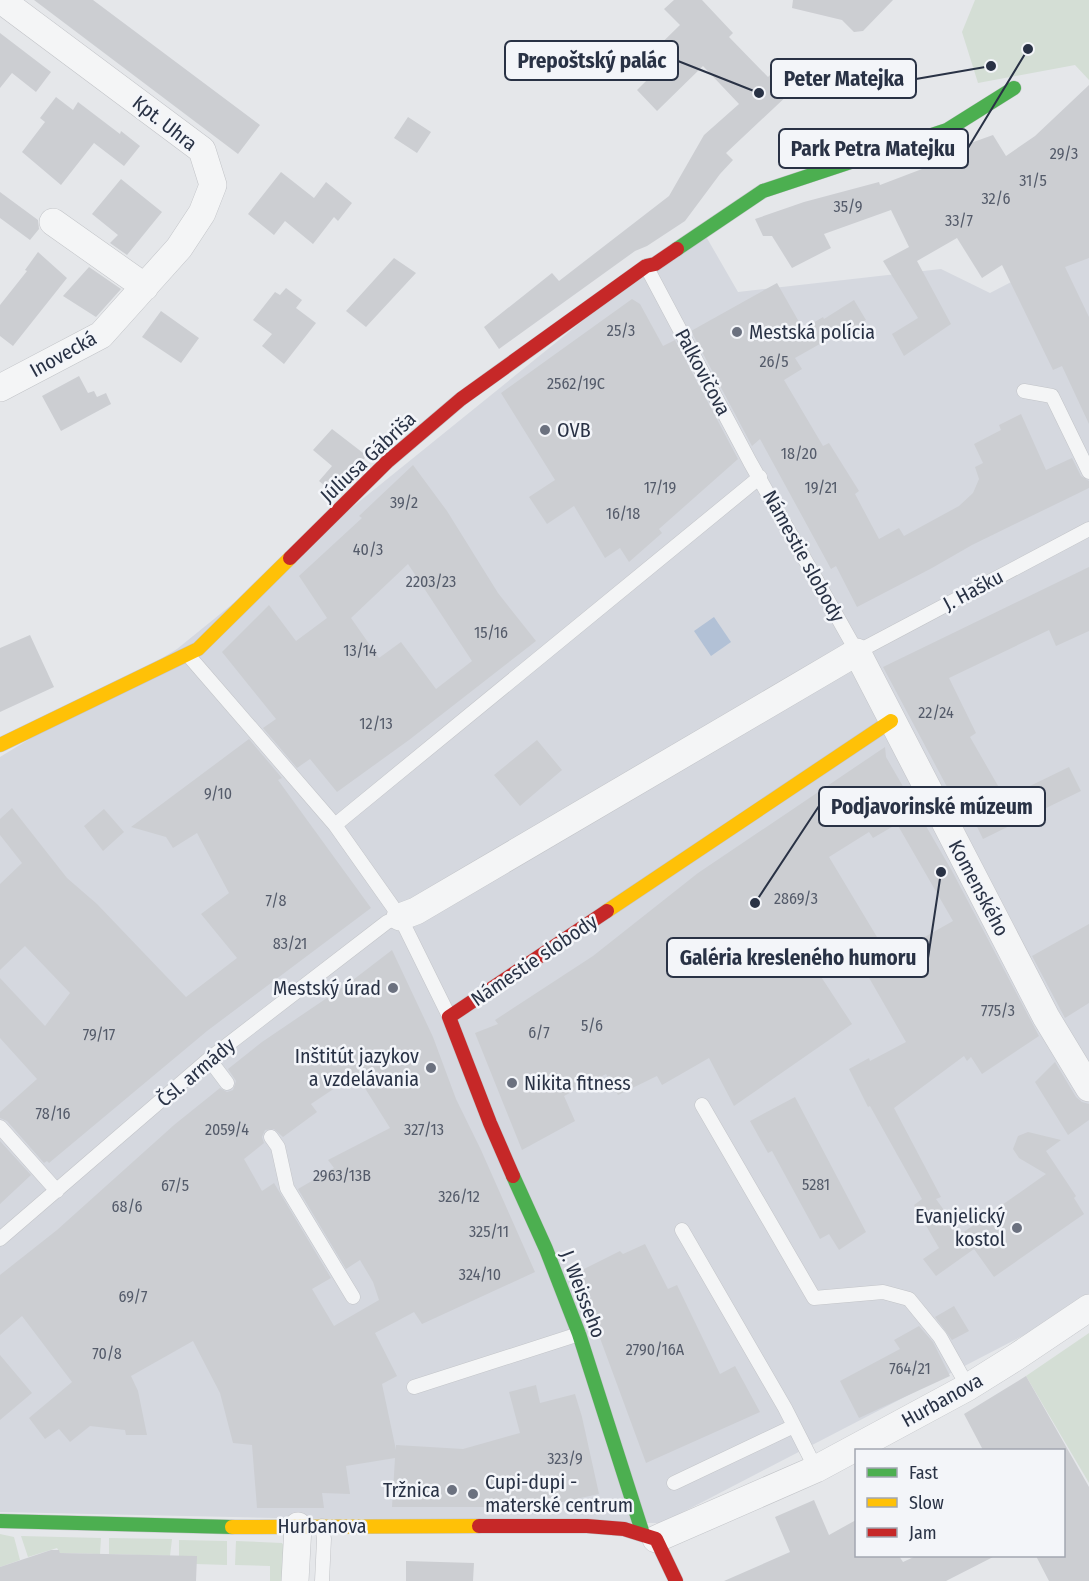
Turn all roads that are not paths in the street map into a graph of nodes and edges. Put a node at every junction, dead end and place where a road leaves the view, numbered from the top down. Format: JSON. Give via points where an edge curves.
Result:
{"nodes":[{"id":1,"x":1,"y":0,"type":"edge"},
{"id":2,"x":1014,"y":88,"type":"dead end"},
{"id":3,"x":53,"y":222,"type":"dead end"},
{"id":4,"x":646,"y":266,"type":"junction"},
{"id":5,"x":145,"y":287,"type":"junction"},
{"id":6,"x":0,"y":388,"type":"edge"},
{"id":7,"x":1024,"y":391,"type":"dead end"},
{"id":8,"x":1089,"y":472,"type":"edge"},
{"id":9,"x":760,"y":477,"type":"junction"},
{"id":10,"x":1089,"y":529,"type":"edge"},
{"id":11,"x":857,"y":652,"type":"junction"},
{"id":12,"x":188,"y":655,"type":"junction"},
{"id":13,"x":901,"y":726,"type":"junction"},
{"id":14,"x":0,"y":745,"type":"edge"},
{"id":15,"x":335,"y":825,"type":"junction"},
{"id":16,"x":400,"y":917,"type":"junction"},
{"id":17,"x":449,"y":1017,"type":"junction"},
{"id":18,"x":209,"y":1059,"type":"junction"},
{"id":19,"x":227,"y":1083,"type":"dead end"},
{"id":20,"x":1089,"y":1088,"type":"edge"},
{"id":21,"x":702,"y":1105,"type":"dead end"},
{"id":22,"x":0,"y":1127,"type":"edge"},
{"id":23,"x":271,"y":1137,"type":"dead end"},
{"id":24,"x":57,"y":1191,"type":"junction"},
{"id":25,"x":682,"y":1230,"type":"dead end"},
{"id":26,"x":0,"y":1239,"type":"edge"},
{"id":27,"x":353,"y":1297,"type":"dead end"},
{"id":28,"x":1089,"y":1308,"type":"edge"},
{"id":29,"x":579,"y":1334,"type":"junction"},
{"id":30,"x":414,"y":1387,"type":"dead end"},
{"id":31,"x":968,"y":1387,"type":"junction"},
{"id":32,"x":794,"y":1426,"type":"junction"},
{"id":33,"x":816,"y":1469,"type":"junction"},
{"id":34,"x":674,"y":1483,"type":"dead end"},
{"id":35,"x":0,"y":1521,"type":"edge"},
{"id":36,"x":310,"y":1526,"type":"junction"},
{"id":37,"x":650,"y":1537,"type":"junction"},
{"id":38,"x":295,"y":1581,"type":"edge"},
{"id":39,"x":322,"y":1581,"type":"edge"},
{"id":40,"x":676,"y":1581,"type":"edge"}],
"edges":[{"from":1,"to":5,"type":"street","name":"Kpt. Uhra","via":[[202,150],[213,184],[202,213],[179,248]]},
{"from":2,"to":4,"type":"street","name":"Júliusa Gábriša","via":[[947,130],[763,191],[655,264]]},
{"from":3,"to":5,"type":"street"},
{"from":4,"to":9,"type":"lane","name":"Palkovičova"},
{"from":4,"to":12,"type":"street","name":"Júliusa Gábriša","via":[[461,399],[387,462]]},
{"from":5,"to":6,"type":"street","name":"Inovecká","via":[[101,335]]},
{"from":7,"to":8,"type":"lane","via":[[1052,396]]},
{"from":9,"to":11,"type":"lane","name":"Námestie slobody"},
{"from":9,"to":15,"type":"lane","name":"Námestie slobody"},
{"from":10,"to":11,"type":"lane","name":"J. Hašku"},
{"from":11,"to":13,"type":"street","name":"Komenského"},
{"from":11,"to":16,"type":"street"},
{"from":12,"to":14,"type":"street","name":"Júliusa Gábriša"},
{"from":12,"to":15,"type":"lane","name":"Námestie slobody"},
{"from":13,"to":17,"type":"street","name":"Námestie slobody"},
{"from":13,"to":20,"type":"street","name":"Komenského","via":[[955,842],[1046,1017]]},
{"from":15,"to":16,"type":"lane","name":"Námestie slobody"},
{"from":16,"to":17,"type":"lane","name":"Námestie slobody"},
{"from":16,"to":18,"type":"lane","name":"Čsl. armády","via":[[387,922]]},
{"from":17,"to":29,"type":"street","name":"J. Weisseho"},
{"from":18,"to":19,"type":"lane"},
{"from":18,"to":24,"type":"lane","name":"Čsl. armády"},
{"from":21,"to":31,"type":"lane","via":[[814,1298],[883,1292],[909,1299],[940,1337]]},
{"from":22,"to":24,"type":"lane"},
{"from":23,"to":27,"type":"lane","via":[[278,1147],[287,1188]]},
{"from":24,"to":26,"type":"lane","name":"Čsl. armády"},
{"from":25,"to":32,"type":"lane"},
{"from":28,"to":31,"type":"street","name":"Hurbanova"},
{"from":29,"to":30,"type":"lane"},
{"from":29,"to":37,"type":"street","name":"J. Weisseho","via":[[629,1495]]},
{"from":31,"to":33,"type":"street","name":"Hurbanova"},
{"from":32,"to":33,"type":"lane"},
{"from":32,"to":34,"type":"lane"},
{"from":33,"to":37,"type":"street","name":"Hurbanova"},
{"from":35,"to":36,"type":"street","name":"Hurbanova","via":[[184,1527]]},
{"from":36,"to":37,"type":"street","name":"Hurbanova","via":[[587,1526]]},
{"from":36,"to":38,"type":"street"},
{"from":36,"to":39,"type":"lane","via":[[324,1539]]},
{"from":37,"to":40,"type":"street","name":"J. Weisseho"}]}
